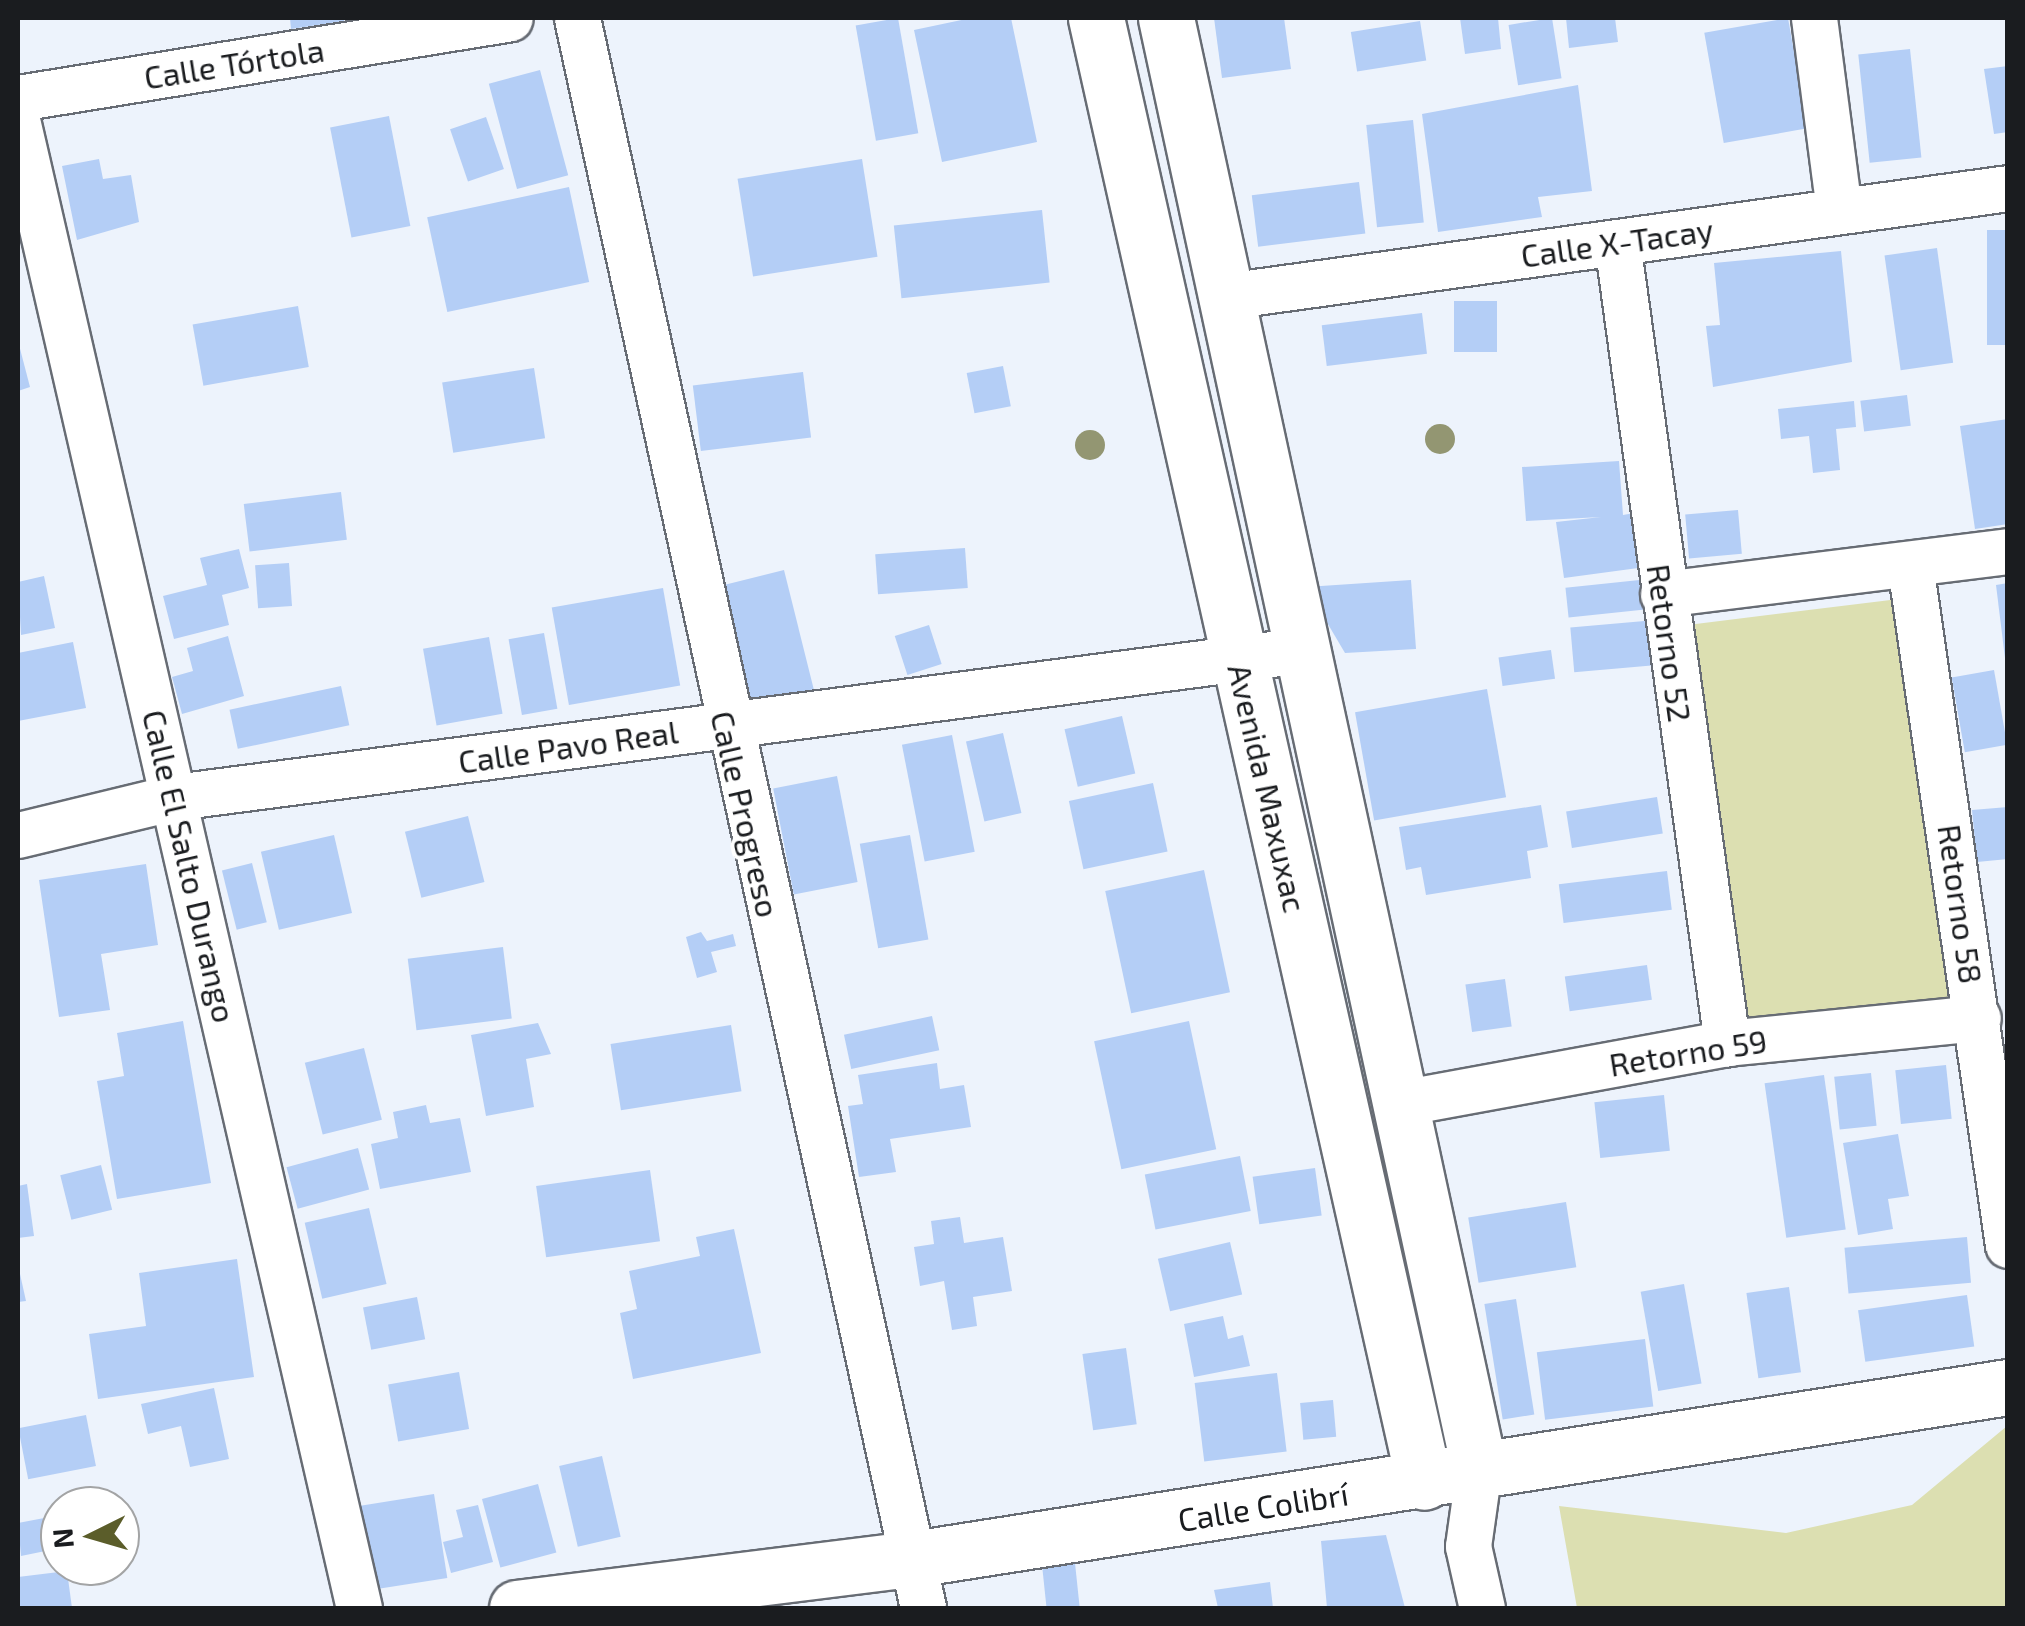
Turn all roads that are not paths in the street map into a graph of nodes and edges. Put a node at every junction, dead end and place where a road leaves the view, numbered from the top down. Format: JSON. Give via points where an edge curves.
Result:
{"nodes":[{"id":1,"x":510,"y":18,"type":"edge"},
{"id":2,"x":577,"y":18,"type":"edge"},
{"id":3,"x":1096,"y":18,"type":"edge"},
{"id":4,"x":1166,"y":18,"type":"edge"},
{"id":5,"x":1814,"y":18,"type":"edge"},
{"id":6,"x":18,"y":98,"type":"edge"},
{"id":7,"x":18,"y":124,"type":"edge"},
{"id":8,"x":2008,"y":188,"type":"edge"},
{"id":9,"x":1839,"y":210,"type":"junction"},
{"id":10,"x":1618,"y":242,"type":"junction"},
{"id":11,"x":1226,"y":296,"type":"junction"},
{"id":12,"x":2008,"y":551,"type":"edge"},
{"id":13,"x":1910,"y":565,"type":"junction"},
{"id":14,"x":1662,"y":594,"type":"junction"},
{"id":15,"x":1302,"y":650,"type":"junction"},
{"id":16,"x":1240,"y":662,"type":"junction"},
{"id":17,"x":726,"y":725,"type":"junction"},
{"id":18,"x":175,"y":797,"type":"junction"},
{"id":19,"x":18,"y":835,"type":"edge"},
{"id":20,"x":1978,"y":1018,"type":"junction"},
{"id":21,"x":1727,"y":1043,"type":"junction"},
{"id":22,"x":1400,"y":1102,"type":"junction"},
{"id":23,"x":2008,"y":1245,"type":"edge"},
{"id":24,"x":2008,"y":1388,"type":"edge"},
{"id":25,"x":1478,"y":1468,"type":"junction"},
{"id":26,"x":1424,"y":1482,"type":"junction"},
{"id":27,"x":1468,"y":1546,"type":"junction"},
{"id":28,"x":918,"y":1584,"type":"edge"},
{"id":29,"x":359,"y":1608,"type":"edge"},
{"id":30,"x":517,"y":1608,"type":"edge"},
{"id":31,"x":1482,"y":1608,"type":"edge"}],
"edges":[{"from":1,"to":6,"type":"street","name":"Calle Tórtola"},
{"from":2,"to":17,"type":"street","name":"Calle Progreso"},
{"from":3,"to":16,"type":"street","name":"Avenida Maxuxac"},
{"from":4,"to":11,"type":"street","name":"Avenida Maxuxac"},
{"from":5,"to":9,"type":"street"},
{"from":7,"to":18,"type":"street","name":"Calle El Salto Durango"},
{"from":8,"to":9,"type":"street","name":"Calle X-Tacay"},
{"from":9,"to":10,"type":"street","name":"Calle X-Tacay"},
{"from":10,"to":11,"type":"street","name":"Calle X-Tacay"},
{"from":10,"to":14,"type":"street","name":"Retorno 52"},
{"from":11,"to":15,"type":"street","name":"Avenida Maxuxac"},
{"from":12,"to":13,"type":"street"},
{"from":13,"to":14,"type":"street"},
{"from":13,"to":20,"type":"street","name":"Retorno 58"},
{"from":14,"to":21,"type":"street","name":"Retorno 52"},
{"from":15,"to":16,"type":"street","name":"Calle Pavo Real"},
{"from":15,"to":22,"type":"street","name":"Avenida Maxuxac"},
{"from":16,"to":17,"type":"street","name":"Calle Pavo Real"},
{"from":16,"to":26,"type":"street","name":"Avenida Maxuxac"},
{"from":17,"to":18,"type":"street","name":"Calle Pavo Real"},
{"from":17,"to":28,"type":"street","name":"Calle Progreso"},
{"from":18,"to":19,"type":"street","name":"Calle Pavo Real"},
{"from":18,"to":29,"type":"street","name":"Calle El Salto Durango"},
{"from":20,"to":21,"type":"street","name":"Retorno 59"},
{"from":20,"to":23,"type":"street","name":"Retorno 58"},
{"from":21,"to":22,"type":"street","name":"Retorno 59"},
{"from":22,"to":25,"type":"street","name":"Avenida Maxuxac"},
{"from":24,"to":25,"type":"street","name":"Calle Colibrí"},
{"from":25,"to":26,"type":"street","name":"Calle Colibrí"},
{"from":25,"to":27,"type":"street","name":"Avenida Maxuxac"},
{"from":26,"to":27,"type":"street","name":"Avenida Maxuxac"},
{"from":26,"to":28,"type":"street","name":"Calle Colibrí"},
{"from":27,"to":31,"type":"street","name":"Avenida Maxuxac"},
{"from":28,"to":30,"type":"street","name":"Calle Colibrí"}]}
